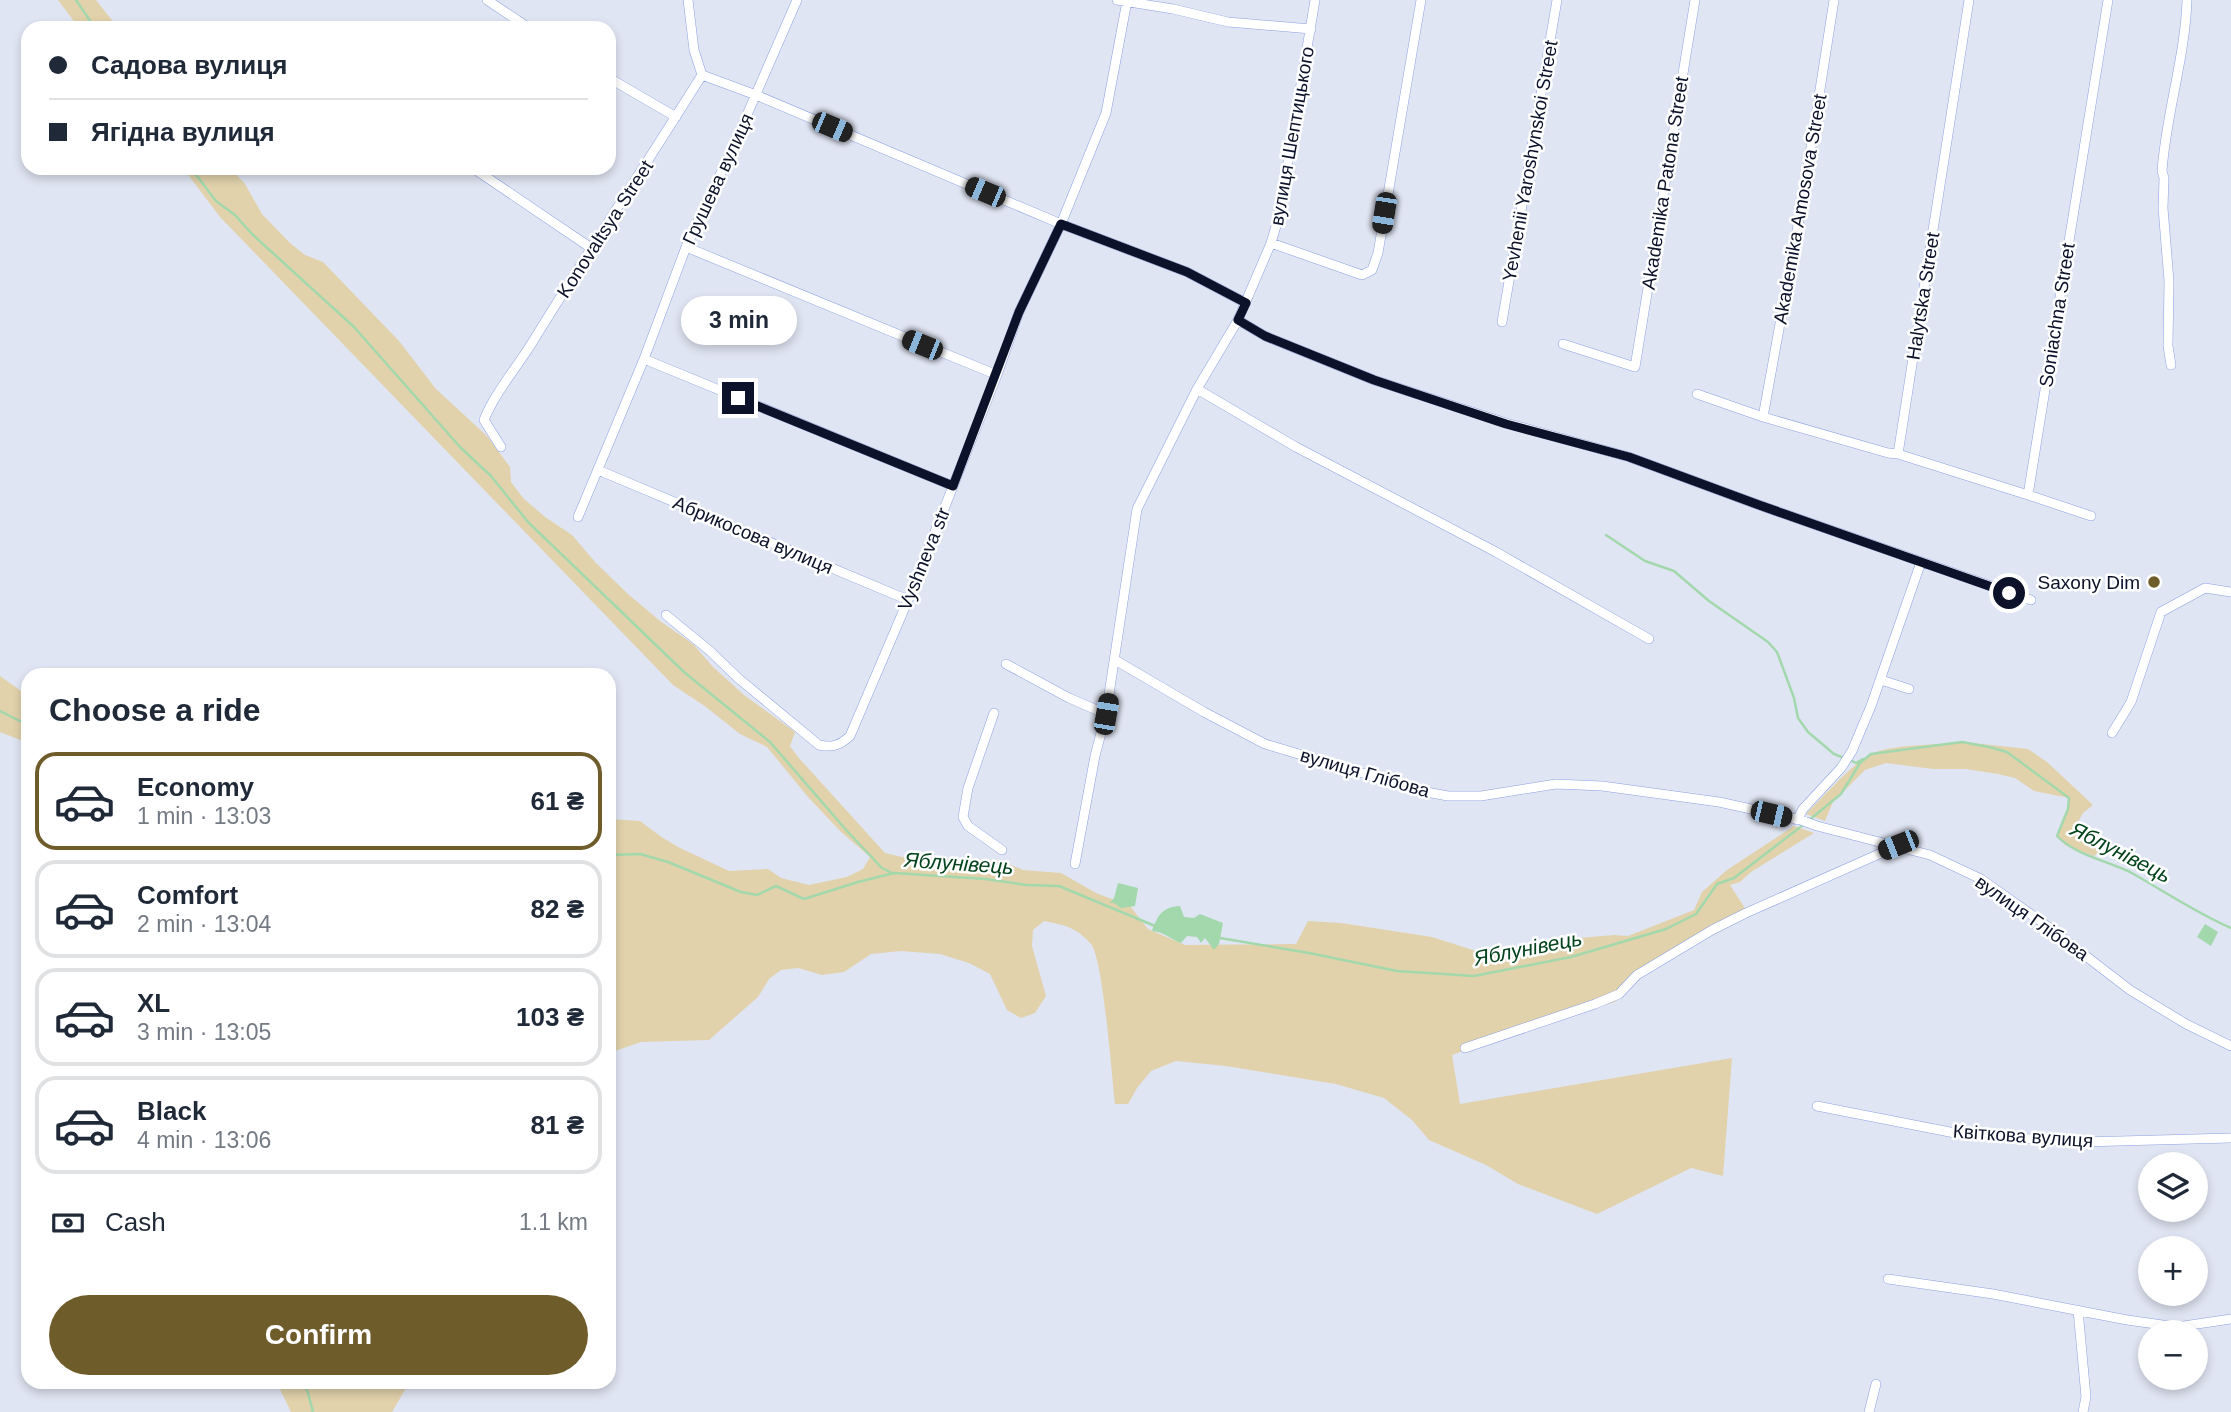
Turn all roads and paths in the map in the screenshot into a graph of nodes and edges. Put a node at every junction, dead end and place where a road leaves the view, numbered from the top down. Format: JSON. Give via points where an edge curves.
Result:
{"nodes":[{"id":1,"x":487,"y":0,"type":"edge"},
{"id":2,"x":688,"y":0,"type":"edge"},
{"id":3,"x":797,"y":0,"type":"edge"},
{"id":4,"x":1116,"y":0,"type":"edge"},
{"id":5,"x":1315,"y":0,"type":"edge"},
{"id":6,"x":1422,"y":0,"type":"edge"},
{"id":7,"x":1557,"y":0,"type":"edge"},
{"id":8,"x":1695,"y":0,"type":"edge"},
{"id":9,"x":1834,"y":0,"type":"edge"},
{"id":10,"x":1969,"y":0,"type":"edge"},
{"id":11,"x":2108,"y":0,"type":"edge"},
{"id":12,"x":2187,"y":0,"type":"edge"},
{"id":13,"x":1127,"y":1,"type":"edge"},
{"id":14,"x":1151,"y":2,"type":"edge"},
{"id":15,"x":518,"y":21,"type":"edge"},
{"id":16,"x":1311,"y":29,"type":"junction"},
{"id":17,"x":702,"y":75,"type":"junction"},
{"id":18,"x":616,"y":82,"type":"edge"},
{"id":19,"x":756,"y":95,"type":"junction"},
{"id":20,"x":676,"y":117,"type":"junction"},
{"id":21,"x":483,"y":175,"type":"edge"},
{"id":22,"x":1061,"y":224,"type":"junction"},
{"id":23,"x":1270,"y":243,"type":"junction"},
{"id":24,"x":685,"y":247,"type":"junction"},
{"id":25,"x":591,"y":248,"type":"junction"},
{"id":26,"x":1246,"y":303,"type":"junction"},
{"id":27,"x":1238,"y":320,"type":"junction"},
{"id":28,"x":1502,"y":322,"type":"dead end"},
{"id":29,"x":1563,"y":344,"type":"dead end"},
{"id":30,"x":644,"y":359,"type":"junction"},
{"id":31,"x":2171,"y":365,"type":"dead end"},
{"id":32,"x":997,"y":375,"type":"junction"},
{"id":33,"x":1197,"y":389,"type":"junction"},
{"id":34,"x":1697,"y":394,"type":"dead end"},
{"id":35,"x":1763,"y":417,"type":"junction"},
{"id":36,"x":501,"y":447,"type":"dead end"},
{"id":37,"x":1898,"y":454,"type":"junction"},
{"id":38,"x":598,"y":470,"type":"junction"},
{"id":39,"x":953,"y":486,"type":"junction"},
{"id":40,"x":2028,"y":495,"type":"junction"},
{"id":41,"x":2091,"y":516,"type":"dead end"},
{"id":42,"x":578,"y":517,"type":"dead end"},
{"id":43,"x":1921,"y":562,"type":"junction"},
{"id":44,"x":2231,"y":592,"type":"edge"},
{"id":45,"x":908,"y":600,"type":"junction"},
{"id":46,"x":2032,"y":600,"type":"dead end"},
{"id":47,"x":666,"y":615,"type":"dead end"},
{"id":48,"x":1648,"y":639,"type":"dead end"},
{"id":49,"x":1115,"y":660,"type":"junction"},
{"id":50,"x":1006,"y":664,"type":"dead end"},
{"id":51,"x":1881,"y":680,"type":"junction"},
{"id":52,"x":1909,"y":689,"type":"dead end"},
{"id":53,"x":994,"y":713,"type":"dead end"},
{"id":54,"x":1106,"y":714,"type":"junction"},
{"id":55,"x":2112,"y":733,"type":"dead end"},
{"id":56,"x":1799,"y":820,"type":"junction"},
{"id":57,"x":1898,"y":845,"type":"junction"},
{"id":58,"x":1002,"y":850,"type":"dead end"},
{"id":59,"x":1075,"y":864,"type":"dead end"},
{"id":60,"x":2231,"y":1046,"type":"edge"},
{"id":61,"x":1465,"y":1048,"type":"dead end"},
{"id":62,"x":1817,"y":1106,"type":"dead end"},
{"id":63,"x":2231,"y":1138,"type":"edge"},
{"id":64,"x":1888,"y":1279,"type":"dead end"},
{"id":65,"x":2078,"y":1310,"type":"junction"},
{"id":66,"x":2231,"y":1319,"type":"edge"},
{"id":67,"x":1876,"y":1384,"type":"dead end"},
{"id":68,"x":1868,"y":1412,"type":"edge"},
{"id":69,"x":2084,"y":1412,"type":"edge"}],
"edges":[{"from":1,"to":15,"type":"street"},
{"from":2,"to":17,"type":"street"},
{"from":3,"to":19,"type":"street","name":"Грушева вулиця"},
{"from":4,"to":13,"type":"street"},
{"from":5,"to":16,"type":"street","name":"вулиця Шептицького"},
{"from":6,"to":23,"type":"street","via":[[1372,270],[1362,275]]},
{"from":7,"to":28,"type":"street","name":"Yevhenii Yaroshynskoi Street"},
{"from":8,"to":29,"type":"street","name":"Akademika Patona Street","via":[[1635,367]]},
{"from":9,"to":35,"type":"street","name":"Akademika Amosova Street"},
{"from":10,"to":37,"type":"street","name":"Halytska Street"},
{"from":11,"to":40,"type":"street","name":"Soniachna Street"},
{"from":12,"to":31,"type":"street","via":[[2185,41],[2162,172]]},
{"from":13,"to":14,"type":"street"},
{"from":13,"to":22,"type":"street","name":"Vyshneva str","via":[[1106,113]]},
{"from":14,"to":16,"type":"street","via":[[1228,22]]},
{"from":16,"to":23,"type":"street","name":"вулиця Шептицького","via":[[1279,216]]},
{"from":17,"to":19,"type":"street"},
{"from":17,"to":20,"type":"street","name":"Konovaltsya Street"},
{"from":18,"to":20,"type":"street"},
{"from":19,"to":22,"type":"street"},
{"from":19,"to":24,"type":"street","name":"Грушева вулиця"},
{"from":20,"to":25,"type":"street","name":"Konovaltsya Street"},
{"from":21,"to":25,"type":"street"},
{"from":22,"to":26,"type":"street","via":[[1187,272]]},
{"from":22,"to":32,"type":"street","name":"Vyshneva str","via":[[1024,301]]},
{"from":23,"to":26,"type":"street","name":"вулиця Шептицького"},
{"from":24,"to":30,"type":"street","name":"Грушева вулиця"},
{"from":24,"to":32,"type":"street"},
{"from":25,"to":36,"type":"street","name":"Konovaltsya Street","via":[[490,404],[484,420]]},
{"from":26,"to":27,"type":"street","name":"вулиця Шептицького"},
{"from":27,"to":33,"type":"street","name":"вулиця Шептицького"},
{"from":27,"to":43,"type":"street","via":[[1265,336],[1374,380],[1506,424],[1629,457]]},
{"from":30,"to":38,"type":"street","name":"Грушева вулиця"},
{"from":30,"to":39,"type":"street"},
{"from":32,"to":39,"type":"street","name":"Vyshneva str"},
{"from":33,"to":48,"type":"street"},
{"from":33,"to":49,"type":"street","name":"вулиця Шептицького","via":[[1137,509]]},
{"from":34,"to":35,"type":"street"},
{"from":35,"to":37,"type":"street"},
{"from":37,"to":40,"type":"street"},
{"from":38,"to":42,"type":"street","name":"Грушева вулиця"},
{"from":38,"to":45,"type":"street","name":"Абрикосова вулиця"},
{"from":39,"to":45,"type":"street","name":"Vyshneva str"},
{"from":40,"to":41,"type":"street"},
{"from":43,"to":46,"type":"street"},
{"from":43,"to":51,"type":"street"},
{"from":44,"to":55,"type":"street","via":[[2205,588],[2161,612],[2131,702]]},
{"from":45,"to":47,"type":"street","name":"Vyshneva str","via":[[850,736],[830,747],[819,745]]},
{"from":49,"to":54,"type":"street","name":"вулиця Шептицького"},
{"from":49,"to":56,"type":"street","name":"вулиця Глібова","via":[[1265,744],[1426,792],[1480,796],[1556,784],[1602,786],[1719,802]]},
{"from":50,"to":54,"type":"street"},
{"from":51,"to":52,"type":"street"},
{"from":51,"to":56,"type":"street","via":[[1852,751],[1803,809]]},
{"from":53,"to":58,"type":"street","via":[[963,817]]},
{"from":54,"to":59,"type":"street","name":"вулиця Шептицького"},
{"from":56,"to":57,"type":"street","name":"вулиця Глібова"},
{"from":57,"to":60,"type":"street","name":"вулиця Глібова","via":[[1981,879],[2130,990]]},
{"from":57,"to":61,"type":"street","via":[[1712,930],[1637,975],[1619,994]]},
{"from":62,"to":63,"type":"street","name":"Квіткова вулиця","via":[[1965,1135],[2082,1142]]},
{"from":64,"to":65,"type":"street"},
{"from":65,"to":66,"type":"street","via":[[2177,1327]]},
{"from":65,"to":69,"type":"street"},
{"from":67,"to":68,"type":"street"}]}
